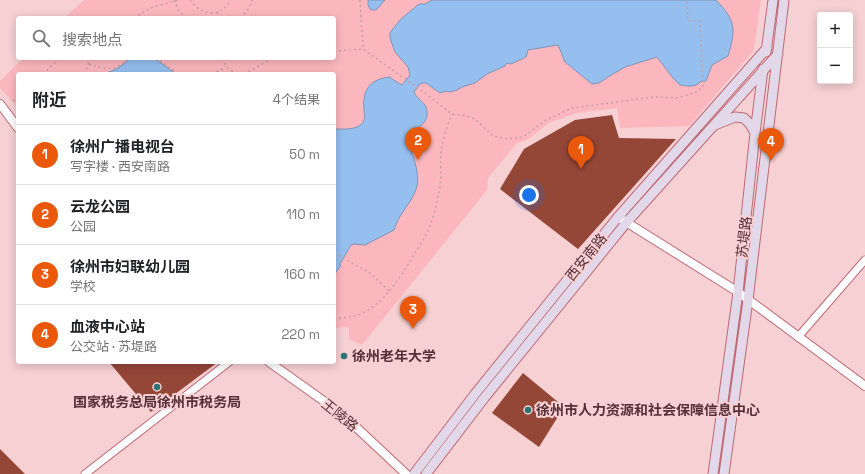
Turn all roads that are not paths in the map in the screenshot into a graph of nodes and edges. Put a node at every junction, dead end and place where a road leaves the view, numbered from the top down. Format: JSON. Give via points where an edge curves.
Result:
{"nodes":[{"id":1,"x":773,"y":0,"type":"edge"},
{"id":2,"x":784,"y":0,"type":"edge"},
{"id":3,"x":767,"y":48,"type":"junction"},
{"id":4,"x":778,"y":54,"type":"junction"},
{"id":5,"x":763,"y":70,"type":"junction"},
{"id":6,"x":0,"y":104,"type":"edge"},
{"id":7,"x":16,"y":125,"type":"edge"},
{"id":8,"x":713,"y":125,"type":"junction"},
{"id":9,"x":755,"y":133,"type":"junction"},
{"id":10,"x":618,"y":218,"type":"junction"},
{"id":11,"x":626,"y":223,"type":"junction"},
{"id":12,"x":865,"y":260,"type":"edge"},
{"id":13,"x":738,"y":292,"type":"junction"},
{"id":14,"x":748,"y":300,"type":"junction"},
{"id":15,"x":798,"y":337,"type":"junction"},
{"id":16,"x":225,"y":364,"type":"edge"},
{"id":17,"x":272,"y":364,"type":"edge"},
{"id":18,"x":865,"y":386,"type":"edge"},
{"id":19,"x":85,"y":474,"type":"edge"},
{"id":20,"x":406,"y":474,"type":"edge"},
{"id":21,"x":414,"y":474,"type":"edge"},
{"id":22,"x":426,"y":474,"type":"edge"},
{"id":23,"x":713,"y":474,"type":"edge"},
{"id":24,"x":724,"y":474,"type":"edge"}],
"edges":[{"from":1,"to":3,"type":"main road","name":"苏堤路"},
{"from":2,"to":4,"type":"main road","name":"苏堤路"},
{"from":3,"to":5,"type":"main road","name":"苏堤路"},
{"from":3,"to":10,"type":"main road","name":"西安南路"},
{"from":4,"to":5,"type":"main road","name":"西安南路"},
{"from":4,"to":14,"type":"main road","name":"苏堤路"},
{"from":5,"to":8,"type":"main road","name":"西安南路"},
{"from":5,"to":9,"type":"main road","name":"苏堤路"},
{"from":6,"to":7,"type":"street"},
{"from":8,"to":9,"type":"main road","via":[[735,117],[744,118]]},
{"from":8,"to":11,"type":"main road","name":"西安南路"},
{"from":9,"to":13,"type":"main road","name":"苏堤路"},
{"from":10,"to":11,"type":"street"},
{"from":10,"to":21,"type":"main road","name":"西安南路","via":[[475,394]]},
{"from":11,"to":13,"type":"street"},
{"from":11,"to":22,"type":"main road","name":"西安南路"},
{"from":12,"to":15,"type":"street"},
{"from":13,"to":14,"type":"street"},
{"from":13,"to":23,"type":"main road","name":"苏堤路"},
{"from":14,"to":15,"type":"street"},
{"from":14,"to":24,"type":"main road","name":"苏堤路"},
{"from":15,"to":18,"type":"street"},
{"from":16,"to":19,"type":"street"},
{"from":17,"to":20,"type":"street","name":"王陵路","via":[[342,414]]}]}
